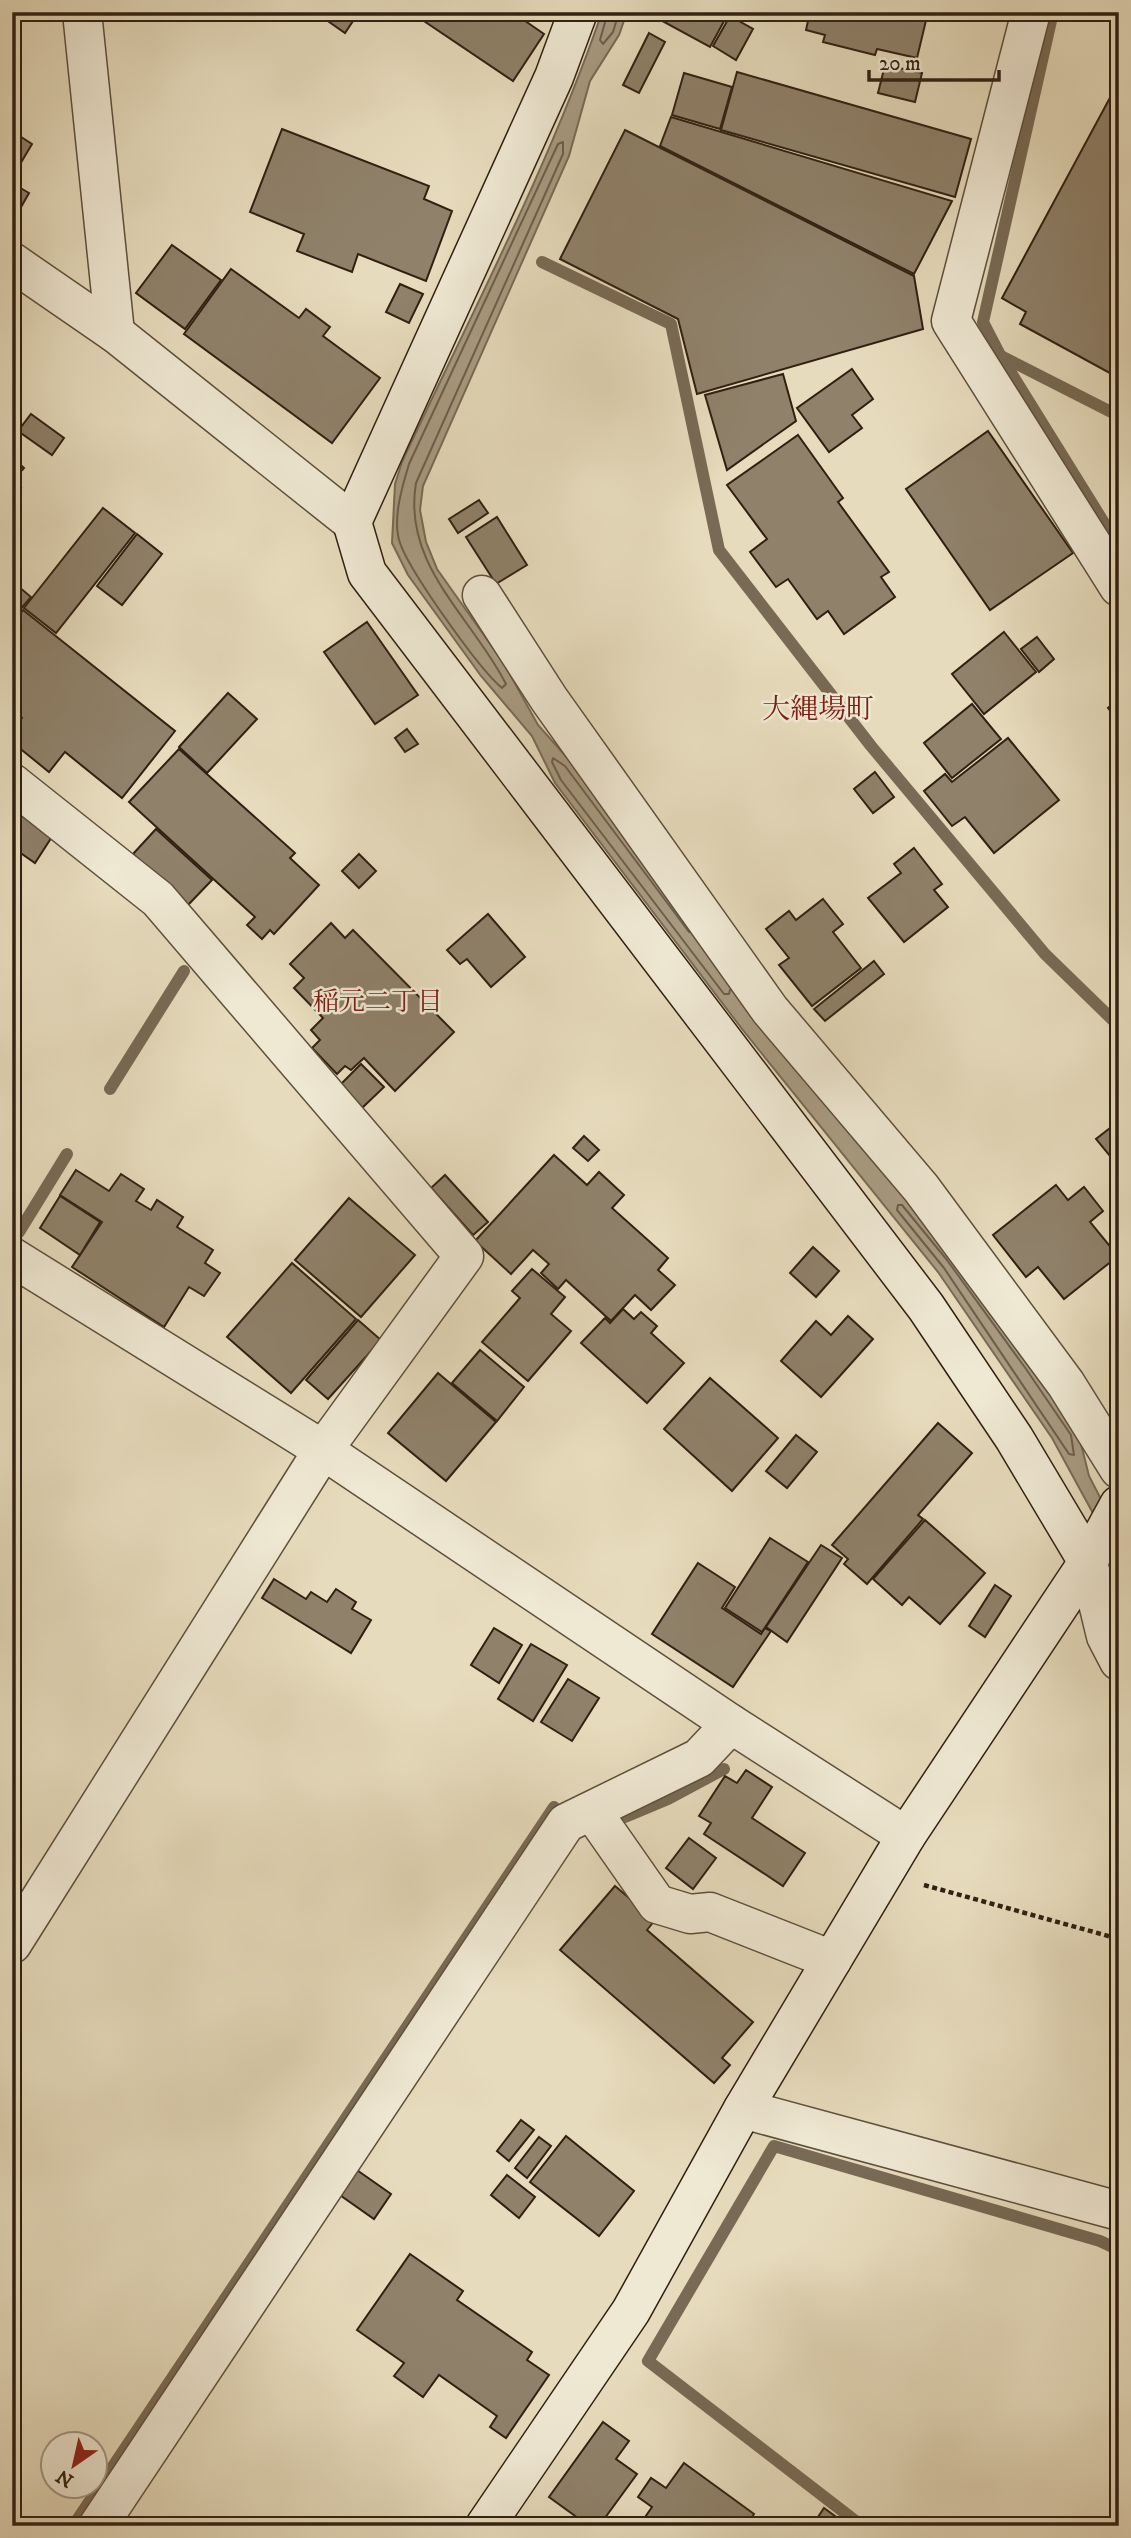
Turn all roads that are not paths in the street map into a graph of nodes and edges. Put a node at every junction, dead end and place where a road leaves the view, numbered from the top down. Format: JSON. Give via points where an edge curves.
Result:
{"nodes":[{"id":1,"x":82,"y":12,"type":"edge"},
{"id":2,"x":578,"y":12,"type":"edge"},
{"id":3,"x":1031,"y":12,"type":"edge"},
{"id":4,"x":12,"y":262,"type":"edge"},
{"id":5,"x":115,"y":333,"type":"junction"},
{"id":6,"x":352,"y":522,"type":"junction"},
{"id":7,"x":1119,"y":587,"type":"edge"},
{"id":8,"x":482,"y":595,"type":"dead end"},
{"id":9,"x":12,"y":783,"type":"edge"},
{"id":10,"x":12,"y":1257,"type":"edge"},
{"id":11,"x":323,"y":1450,"type":"junction"},
{"id":12,"x":1119,"y":1469,"type":"edge"},
{"id":13,"x":1119,"y":1505,"type":"edge"},
{"id":14,"x":1090,"y":1558,"type":"junction"},
{"id":15,"x":1119,"y":1661,"type":"edge"},
{"id":16,"x":730,"y":1724,"type":"junction"},
{"id":17,"x":592,"y":1811,"type":"junction"},
{"id":18,"x":898,"y":1851,"type":"junction"},
{"id":19,"x":12,"y":1944,"type":"edge"},
{"id":20,"x":832,"y":1961,"type":"junction"},
{"id":21,"x":743,"y":2109,"type":"junction"},
{"id":22,"x":1119,"y":2211,"type":"edge"},
{"id":23,"x":98,"y":2526,"type":"edge"},
{"id":24,"x":485,"y":2526,"type":"edge"}],
"edges":[{"from":1,"to":5,"type":"street"},
{"from":2,"to":6,"type":"street","via":[[554,77]]},
{"from":3,"to":7,"type":"street","via":[[951,321]]},
{"from":4,"to":5,"type":"street"},
{"from":5,"to":6,"type":"street"},
{"from":6,"to":14,"type":"street","via":[[367,573],[926,1307]]},
{"from":8,"to":12,"type":"street","via":[[549,699],[770,1010],[921,1188],[1066,1384]]},
{"from":9,"to":11,"type":"street","via":[[158,899],[464,1256]]},
{"from":10,"to":11,"type":"street"},
{"from":11,"to":16,"type":"street"},
{"from":11,"to":19,"type":"street"},
{"from":13,"to":14,"type":"street"},
{"from":14,"to":15,"type":"street","via":[[1107,1636]]},
{"from":14,"to":18,"type":"street"},
{"from":16,"to":17,"type":"street","via":[[699,1758]]},
{"from":16,"to":18,"type":"street"},
{"from":17,"to":20,"type":"street","via":[[657,1903],[690,1914],[710,1912]]},
{"from":17,"to":23,"type":"street","via":[[566,1824]]},
{"from":18,"to":20,"type":"street"},
{"from":20,"to":21,"type":"street"},
{"from":21,"to":22,"type":"street"},
{"from":21,"to":24,"type":"street","via":[[631,2311]]}]}
